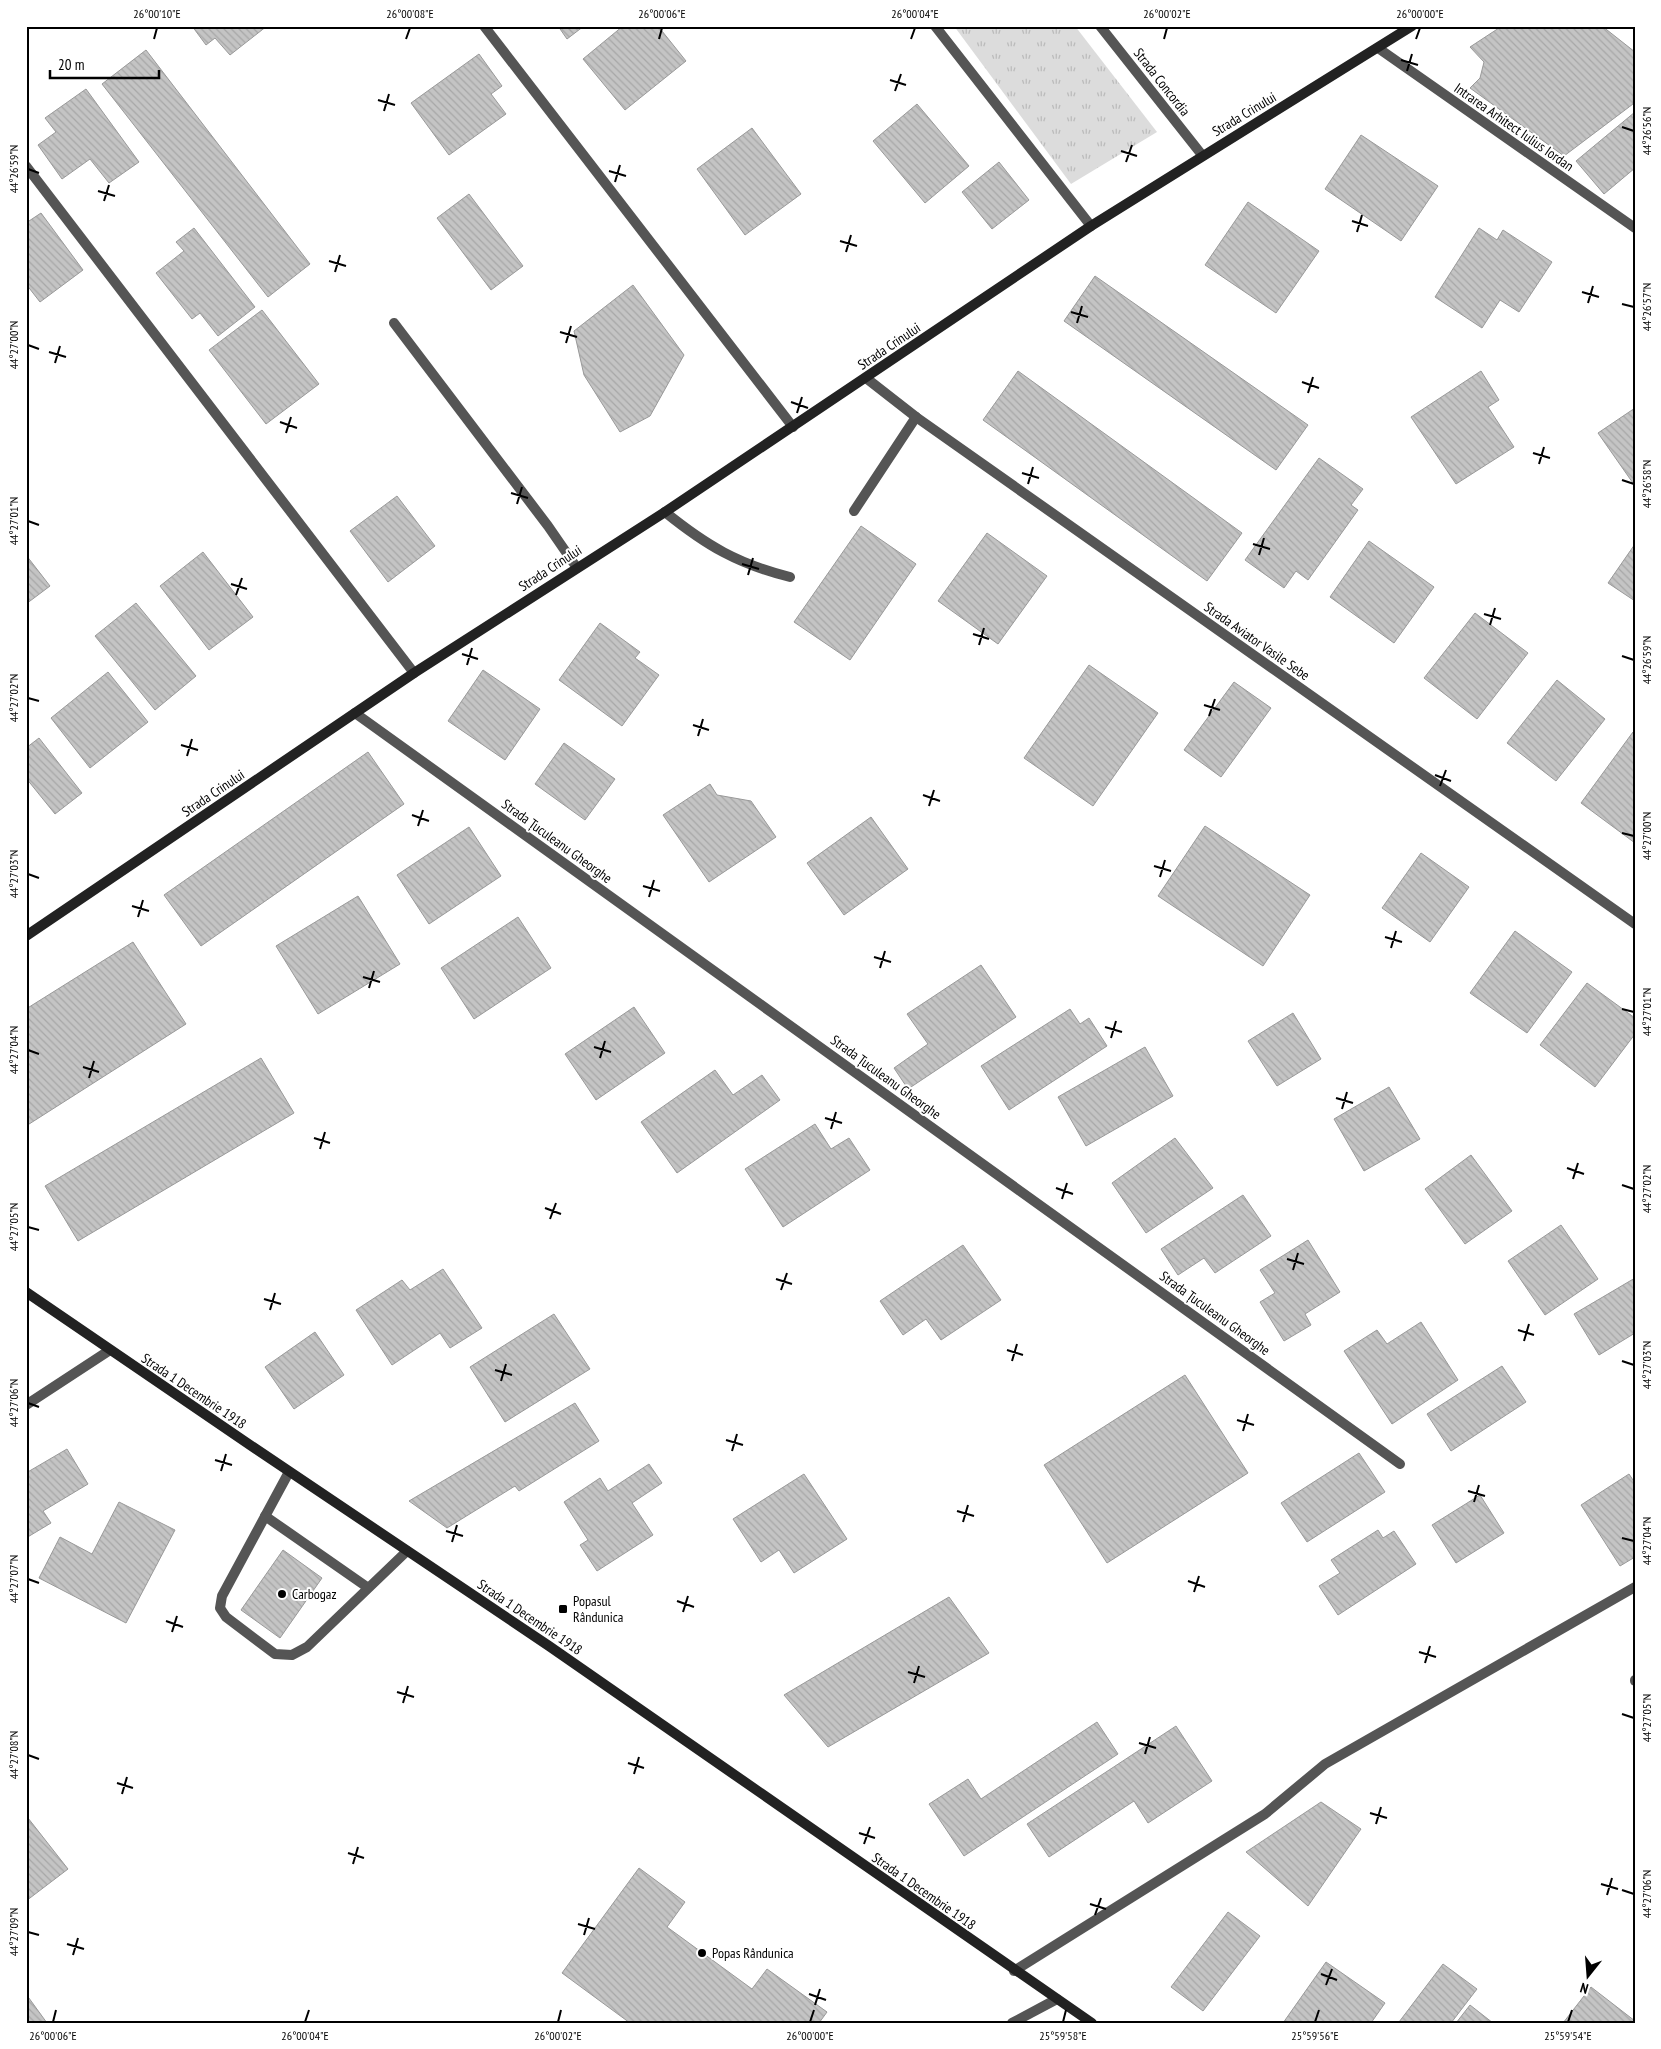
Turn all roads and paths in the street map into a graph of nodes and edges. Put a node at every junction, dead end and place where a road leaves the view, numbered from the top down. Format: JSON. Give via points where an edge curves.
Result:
{"nodes":[{"id":1,"x":484,"y":26,"type":"edge"},
{"id":2,"x":935,"y":26,"type":"edge"},
{"id":3,"x":1100,"y":26,"type":"edge"},
{"id":4,"x":1412,"y":26,"type":"edge"},
{"id":5,"x":1378,"y":48,"type":"junction"},
{"id":6,"x":1202,"y":155,"type":"junction"},
{"id":7,"x":26,"y":166,"type":"edge"},
{"id":8,"x":1091,"y":226,"type":"junction"},
{"id":9,"x":1635,"y":228,"type":"edge"},
{"id":10,"x":394,"y":323,"type":"dead end"},
{"id":11,"x":866,"y":378,"type":"junction"},
{"id":12,"x":916,"y":418,"type":"junction"},
{"id":13,"x":793,"y":427,"type":"junction"},
{"id":14,"x":854,"y":511,"type":"dead end"},
{"id":15,"x":665,"y":512,"type":"junction"},
{"id":16,"x":577,"y":568,"type":"junction"},
{"id":17,"x":790,"y":577,"type":"dead end"},
{"id":18,"x":414,"y":673,"type":"junction"},
{"id":19,"x":355,"y":713,"type":"junction"},
{"id":20,"x":1635,"y":924,"type":"edge"},
{"id":21,"x":26,"y":936,"type":"edge"},
{"id":22,"x":26,"y":1292,"type":"edge"},
{"id":23,"x":110,"y":1350,"type":"junction"},
{"id":24,"x":26,"y":1405,"type":"edge"},
{"id":25,"x":1400,"y":1464,"type":"dead end"},
{"id":26,"x":289,"y":1472,"type":"junction"},
{"id":27,"x":265,"y":1516,"type":"junction"},
{"id":28,"x":407,"y":1551,"type":"junction"},
{"id":29,"x":367,"y":1587,"type":"junction"},
{"id":30,"x":1635,"y":1587,"type":"edge"},
{"id":31,"x":1014,"y":1971,"type":"junction"},
{"id":32,"x":1057,"y":1999,"type":"junction"},
{"id":33,"x":1012,"y":2023,"type":"edge"},
{"id":34,"x":1092,"y":2023,"type":"edge"}],
"edges":[{"from":1,"to":13,"type":"street"},
{"from":2,"to":8,"type":"street"},
{"from":3,"to":6,"type":"street","name":"Strada Concordia"},
{"from":4,"to":5,"type":"street","name":"Strada Crinului"},
{"from":5,"to":6,"type":"street","name":"Strada Crinului"},
{"from":5,"to":9,"type":"street","name":"Intrarea Arhitect Iulius Iordan"},
{"from":6,"to":8,"type":"street","name":"Strada Crinului"},
{"from":7,"to":18,"type":"street"},
{"from":8,"to":11,"type":"street","name":"Strada Crinului"},
{"from":10,"to":16,"type":"street"},
{"from":11,"to":12,"type":"street","name":"Strada Aviator Vasile Sebe"},
{"from":11,"to":13,"type":"street","name":"Strada Crinului"},
{"from":12,"to":14,"type":"street"},
{"from":12,"to":20,"type":"street","name":"Strada Aviator Vasile Sebe"},
{"from":13,"to":15,"type":"street","name":"Strada Crinului"},
{"from":15,"to":16,"type":"street","name":"Strada Crinului"},
{"from":15,"to":17,"type":"street","via":[[716,550],[750,566]]},
{"from":16,"to":18,"type":"street","name":"Strada Crinului"},
{"from":18,"to":19,"type":"street","name":"Strada Crinului"},
{"from":19,"to":21,"type":"street","name":"Strada Crinului"},
{"from":19,"to":25,"type":"street","name":"Strada Țuculeanu Gheorghe"},
{"from":22,"to":23,"type":"street","name":"Strada 1 Decembrie 1918"},
{"from":23,"to":24,"type":"street"},
{"from":23,"to":26,"type":"street","name":"Strada 1 Decembrie 1918"},
{"from":26,"to":27,"type":"street"},
{"from":26,"to":28,"type":"street","name":"Strada 1 Decembrie 1918"},
{"from":27,"to":29,"type":"street"},
{"from":27,"to":29,"type":"street","via":[[222,1596],[220,1608],[226,1617],[274,1654],[292,1655],[307,1647]]},
{"from":28,"to":29,"type":"street"},
{"from":28,"to":31,"type":"street","name":"Strada 1 Decembrie 1918","via":[[558,1652]]},
{"from":30,"to":31,"type":"street","via":[[1326,1764],[1265,1814]]},
{"from":31,"to":32,"type":"street","name":"Strada 1 Decembrie 1918"},
{"from":32,"to":33,"type":"street"},
{"from":32,"to":34,"type":"street","name":"Strada 1 Decembrie 1918"}]}
